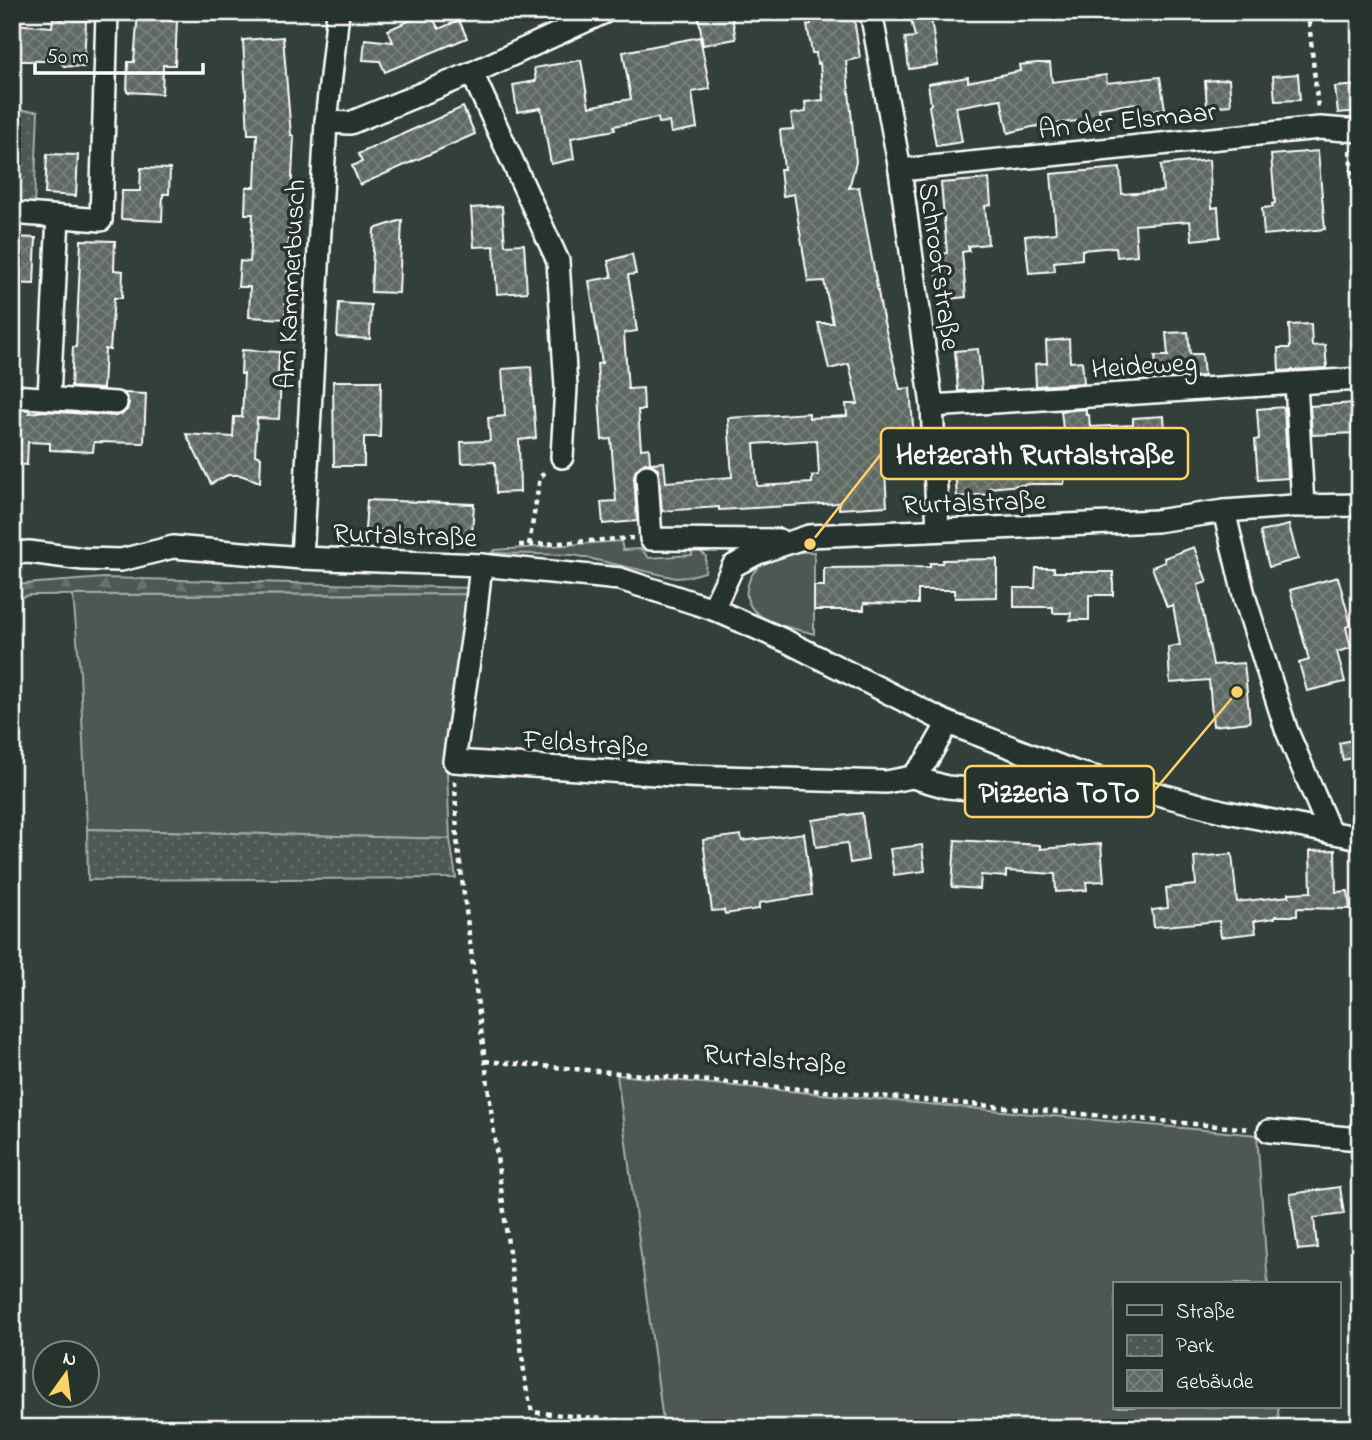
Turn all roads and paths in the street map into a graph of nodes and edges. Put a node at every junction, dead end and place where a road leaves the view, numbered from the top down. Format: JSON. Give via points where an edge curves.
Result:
{"nodes":[{"id":1,"x":107,"y":12,"type":"edge"},
{"id":2,"x":338,"y":12,"type":"edge"},
{"id":3,"x":605,"y":12,"type":"edge"},
{"id":4,"x":871,"y":12,"type":"edge"},
{"id":5,"x":1308,"y":12,"type":"edge"},
{"id":6,"x":472,"y":73,"type":"junction"},
{"id":7,"x":326,"y":122,"type":"junction"},
{"id":8,"x":1320,"y":128,"type":"junction"},
{"id":9,"x":1354,"y":131,"type":"edge"},
{"id":10,"x":900,"y":170,"type":"junction"},
{"id":11,"x":12,"y":213,"type":"edge"},
{"id":12,"x":58,"y":217,"type":"junction"},
{"id":13,"x":1360,"y":287,"type":"edge"},
{"id":14,"x":1360,"y":379,"type":"edge"},
{"id":15,"x":1296,"y":383,"type":"junction"},
{"id":16,"x":12,"y":396,"type":"edge"},
{"id":17,"x":49,"y":397,"type":"junction"},
{"id":18,"x":116,"y":403,"type":"dead end"},
{"id":19,"x":932,"y":406,"type":"junction"},
{"id":20,"x":562,"y":457,"type":"joint"},
{"id":21,"x":646,"y":476,"type":"dead end"},
{"id":22,"x":1360,"y":505,"type":"edge"},
{"id":23,"x":1303,"y":506,"type":"junction"},
{"id":24,"x":1224,"y":511,"type":"junction"},
{"id":25,"x":938,"y":530,"type":"junction"},
{"id":26,"x":651,"y":539,"type":"junction"},
{"id":27,"x":791,"y":540,"type":"junction"},
{"id":28,"x":529,"y":545,"type":"junction"},
{"id":29,"x":508,"y":546,"type":"dead end"},
{"id":30,"x":12,"y":553,"type":"edge"},
{"id":31,"x":302,"y":558,"type":"junction"},
{"id":32,"x":481,"y":565,"type":"junction"},
{"id":33,"x":713,"y":609,"type":"junction"},
{"id":34,"x":948,"y":723,"type":"junction"},
{"id":35,"x":454,"y":761,"type":"junction"},
{"id":36,"x":912,"y":777,"type":"junction"},
{"id":37,"x":1065,"y":797,"type":"dead end"},
{"id":38,"x":1330,"y":832,"type":"junction"},
{"id":39,"x":1360,"y":838,"type":"edge"},
{"id":40,"x":485,"y":1061,"type":"junction"},
{"id":41,"x":1269,"y":1130,"type":"joint"},
{"id":42,"x":1360,"y":1139,"type":"edge"},
{"id":43,"x":692,"y":1428,"type":"edge"}],
"edges":[{"from":1,"to":12,"type":"street","via":[[100,220]]},
{"from":2,"to":7,"type":"street","name":"Am Kammerbusch"},
{"from":3,"to":6,"type":"street"},
{"from":4,"to":10,"type":"street","name":"Schroofstraße"},
{"from":5,"to":8,"type":"path"},
{"from":6,"to":7,"type":"street","via":[[350,123]]},
{"from":6,"to":20,"type":"street","via":[[558,261],[566,387]]},
{"from":7,"to":31,"type":"street","name":"Am Kammerbusch"},
{"from":8,"to":9,"type":"street","name":"An der Elsmaar"},
{"from":8,"to":10,"type":"street","name":"An der Elsmaar"},
{"from":9,"to":13,"type":"path"},
{"from":10,"to":19,"type":"street","name":"Schroofstraße"},
{"from":11,"to":12,"type":"street"},
{"from":12,"to":17,"type":"street"},
{"from":14,"to":15,"type":"street","name":"Heideweg"},
{"from":15,"to":19,"type":"street","name":"Heideweg"},
{"from":15,"to":23,"type":"street"},
{"from":16,"to":17,"type":"street"},
{"from":17,"to":18,"type":"street"},
{"from":19,"to":25,"type":"street","name":"Schroofstraße"},
{"from":20,"to":28,"type":"path","via":[[540,477]]},
{"from":21,"to":26,"type":"street"},
{"from":22,"to":23,"type":"street","name":"Rurtalstraße"},
{"from":23,"to":24,"type":"street","name":"Rurtalstraße"},
{"from":24,"to":25,"type":"street","name":"Rurtalstraße","via":[[1156,521]]},
{"from":24,"to":38,"type":"street","via":[[1245,599],[1286,729]]},
{"from":25,"to":27,"type":"street","name":"Rurtalstraße"},
{"from":26,"to":27,"type":"street"},
{"from":26,"to":28,"type":"path"},
{"from":27,"to":33,"type":"street","name":"Rurtalstraße","via":[[733,566]]},
{"from":28,"to":29,"type":"path"},
{"from":30,"to":31,"type":"street","name":"Rurtalstraße","via":[[121,559],[173,547]]},
{"from":31,"to":32,"type":"street","name":"Rurtalstraße"},
{"from":32,"to":33,"type":"street","name":"Rurtalstraße","via":[[620,579]]},
{"from":32,"to":35,"type":"street"},
{"from":33,"to":34,"type":"street","name":"Rurtalstraße"},
{"from":34,"to":36,"type":"street","via":[[927,761]]},
{"from":34,"to":38,"type":"street","name":"Rurtalstraße","via":[[1074,772],[1222,811]]},
{"from":35,"to":36,"type":"street","name":"Feldstraße","via":[[687,776],[886,782]]},
{"from":35,"to":40,"type":"path","via":[[457,839]]},
{"from":36,"to":37,"type":"street","name":"Feldstraße","via":[[947,787]]},
{"from":38,"to":39,"type":"street","name":"Rurtalstraße"},
{"from":40,"to":41,"type":"path","name":"Rurtalstraße"},
{"from":40,"to":43,"type":"path","via":[[532,1412]]},
{"from":41,"to":42,"type":"street"}]}
